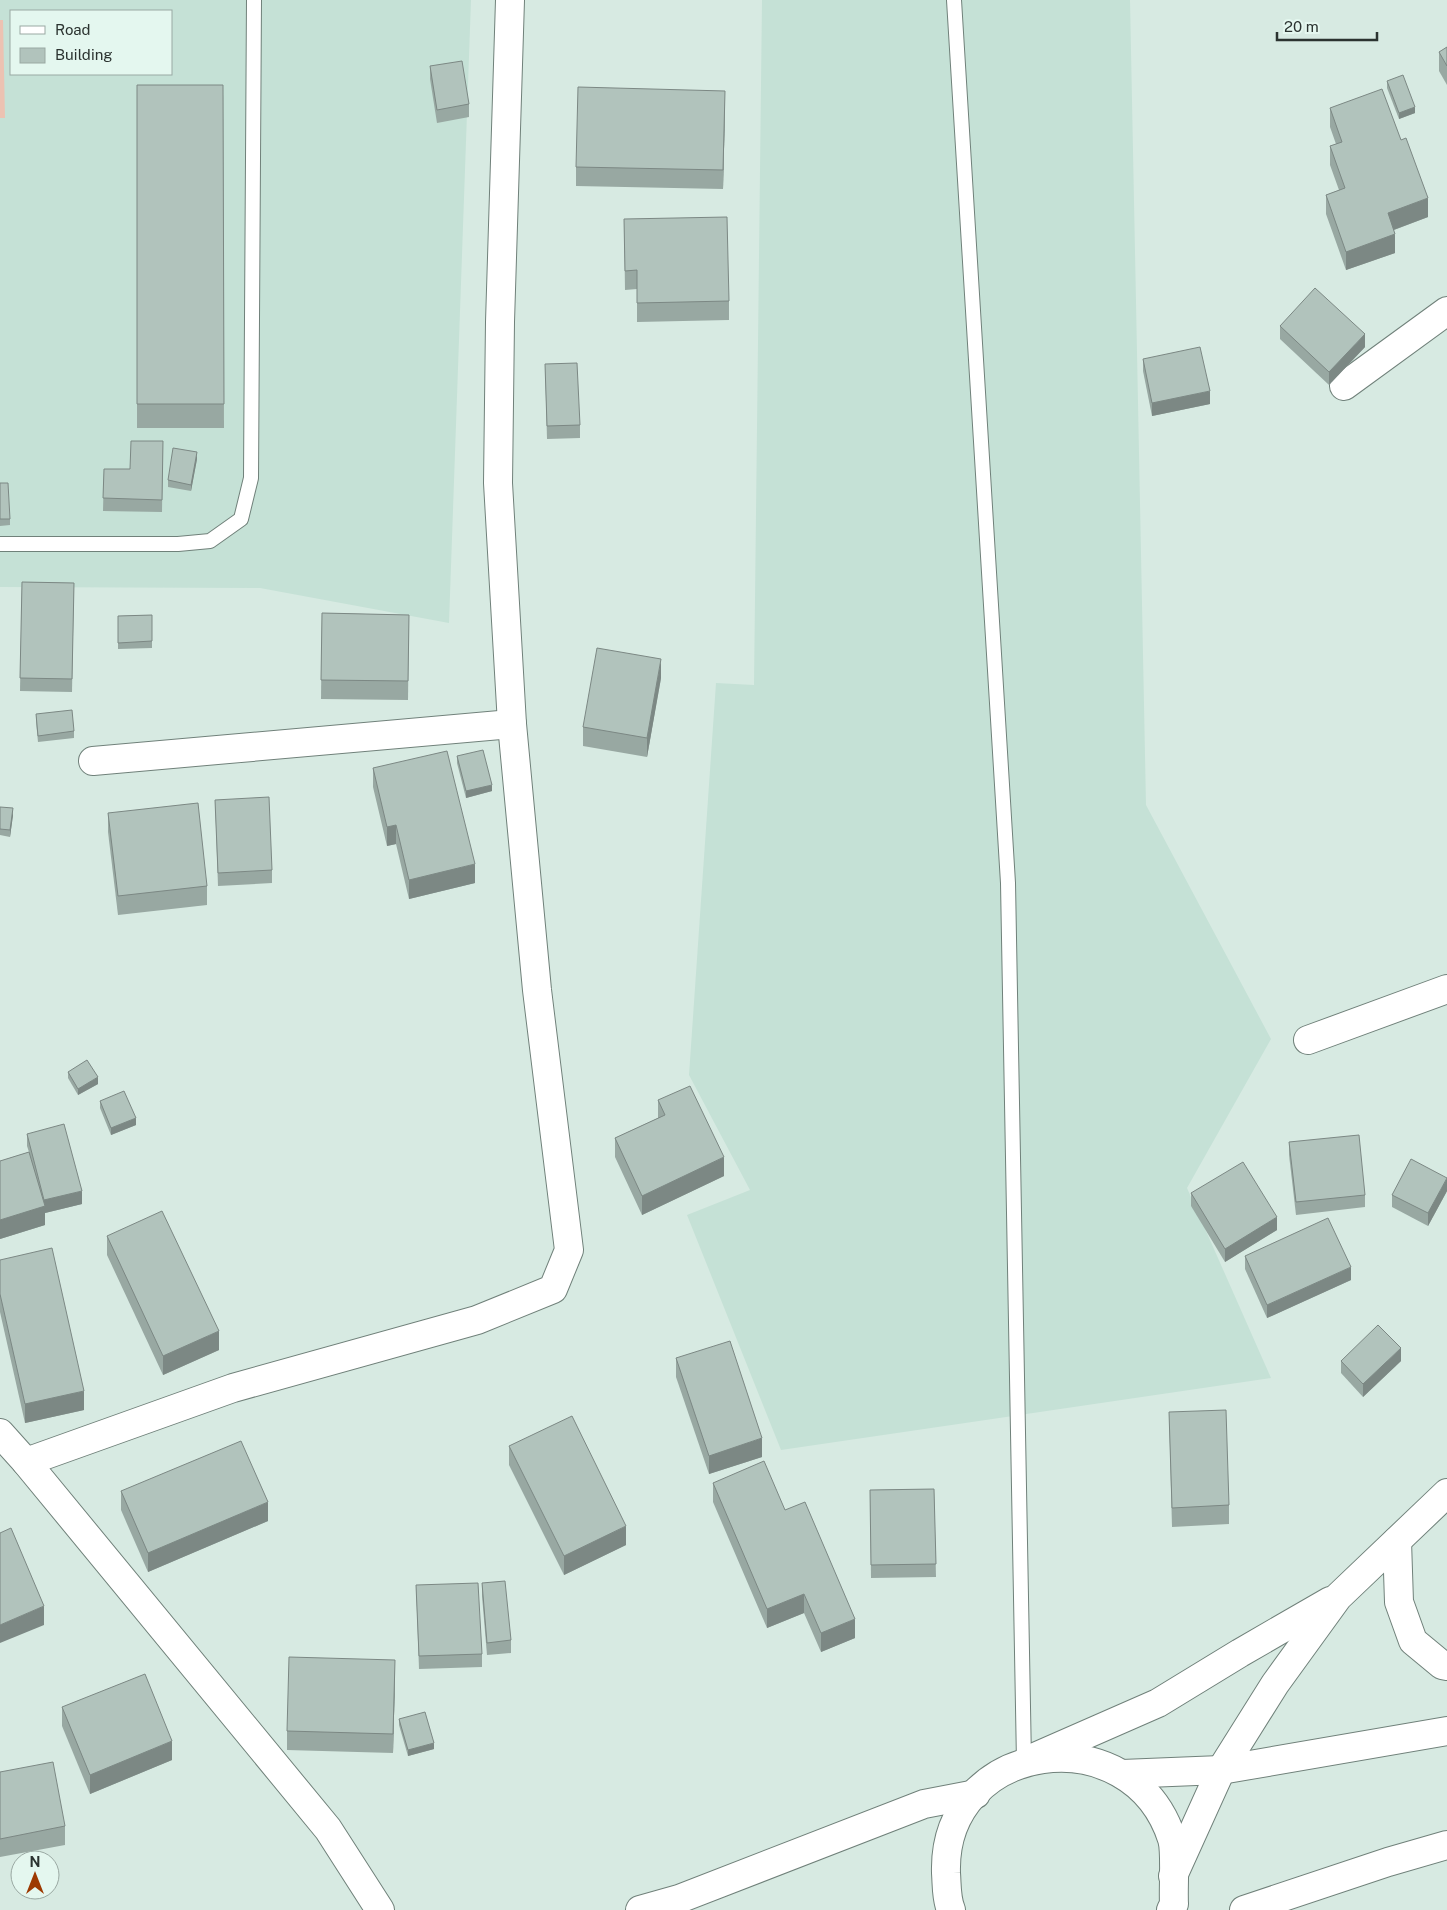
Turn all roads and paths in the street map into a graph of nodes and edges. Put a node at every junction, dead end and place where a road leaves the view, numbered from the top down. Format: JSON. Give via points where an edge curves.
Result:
{"nodes":[{"id":1,"x":254,"y":0,"type":"edge"},
{"id":2,"x":510,"y":0,"type":"edge"},
{"id":3,"x":954,"y":0,"type":"edge"},
{"id":4,"x":1447,"y":311,"type":"edge"},
{"id":5,"x":1344,"y":386,"type":"dead end"},
{"id":6,"x":0,"y":544,"type":"edge"},
{"id":7,"x":512,"y":724,"type":"junction"},
{"id":8,"x":93,"y":761,"type":"dead end"},
{"id":9,"x":1447,"y":989,"type":"edge"},
{"id":10,"x":1308,"y":1040,"type":"dead end"},
{"id":11,"x":0,"y":1434,"type":"edge"},
{"id":12,"x":26,"y":1462,"type":"junction"},
{"id":13,"x":1447,"y":1493,"type":"edge"},
{"id":14,"x":1397,"y":1540,"type":"junction"},
{"id":15,"x":1338,"y":1597,"type":"junction"},
{"id":16,"x":1447,"y":1666,"type":"edge"},
{"id":17,"x":1447,"y":1731,"type":"edge"},
{"id":18,"x":1024,"y":1762,"type":"junction"},
{"id":19,"x":1221,"y":1770,"type":"junction"},
{"id":20,"x":1122,"y":1774,"type":"junction"},
{"id":21,"x":976,"y":1794,"type":"junction"},
{"id":22,"x":1447,"y":1845,"type":"edge"},
{"id":23,"x":1173,"y":1876,"type":"junction"},
{"id":24,"x":380,"y":1910,"type":"edge"},
{"id":25,"x":640,"y":1910,"type":"edge"},
{"id":26,"x":951,"y":1910,"type":"edge"},
{"id":27,"x":1170,"y":1910,"type":"edge"},
{"id":28,"x":1244,"y":1910,"type":"edge"}],
"edges":[{"from":1,"to":6,"type":"lane","via":[[251,478],[241,519],[210,541],[178,544]]},
{"from":2,"to":7,"type":"street","via":[[498,482]]},
{"from":3,"to":18,"type":"lane","via":[[1008,883]]},
{"from":4,"to":5,"type":"street"},
{"from":7,"to":8,"type":"street"},
{"from":7,"to":12,"type":"street","via":[[537,990],[570,1250],[553,1288],[477,1320],[233,1388]]},
{"from":9,"to":10,"type":"street"},
{"from":11,"to":12,"type":"street"},
{"from":12,"to":24,"type":"street","via":[[328,1829]]},
{"from":13,"to":14,"type":"street"},
{"from":14,"to":15,"type":"street"},
{"from":14,"to":16,"type":"street","via":[[1399,1602],[1413,1641]]},
{"from":15,"to":18,"type":"street","via":[[1158,1703]]},
{"from":15,"to":19,"type":"street","via":[[1275,1684]]},
{"from":17,"to":19,"type":"street"},
{"from":18,"to":20,"type":"street","via":[[1044,1758],[1084,1759]]},
{"from":18,"to":21,"type":"street","via":[[1002,1772]]},
{"from":19,"to":20,"type":"street"},
{"from":19,"to":23,"type":"street"},
{"from":20,"to":23,"type":"street","via":[[1144,1791],[1162,1815],[1173,1841]]},
{"from":21,"to":25,"type":"street","via":[[924,1804],[679,1899]]},
{"from":21,"to":26,"type":"street","via":[[965,1805],[953,1827],[946,1851],[947,1900]]},
{"from":22,"to":28,"type":"street"},
{"from":23,"to":27,"type":"street","via":[[1174,1904]]}]}
